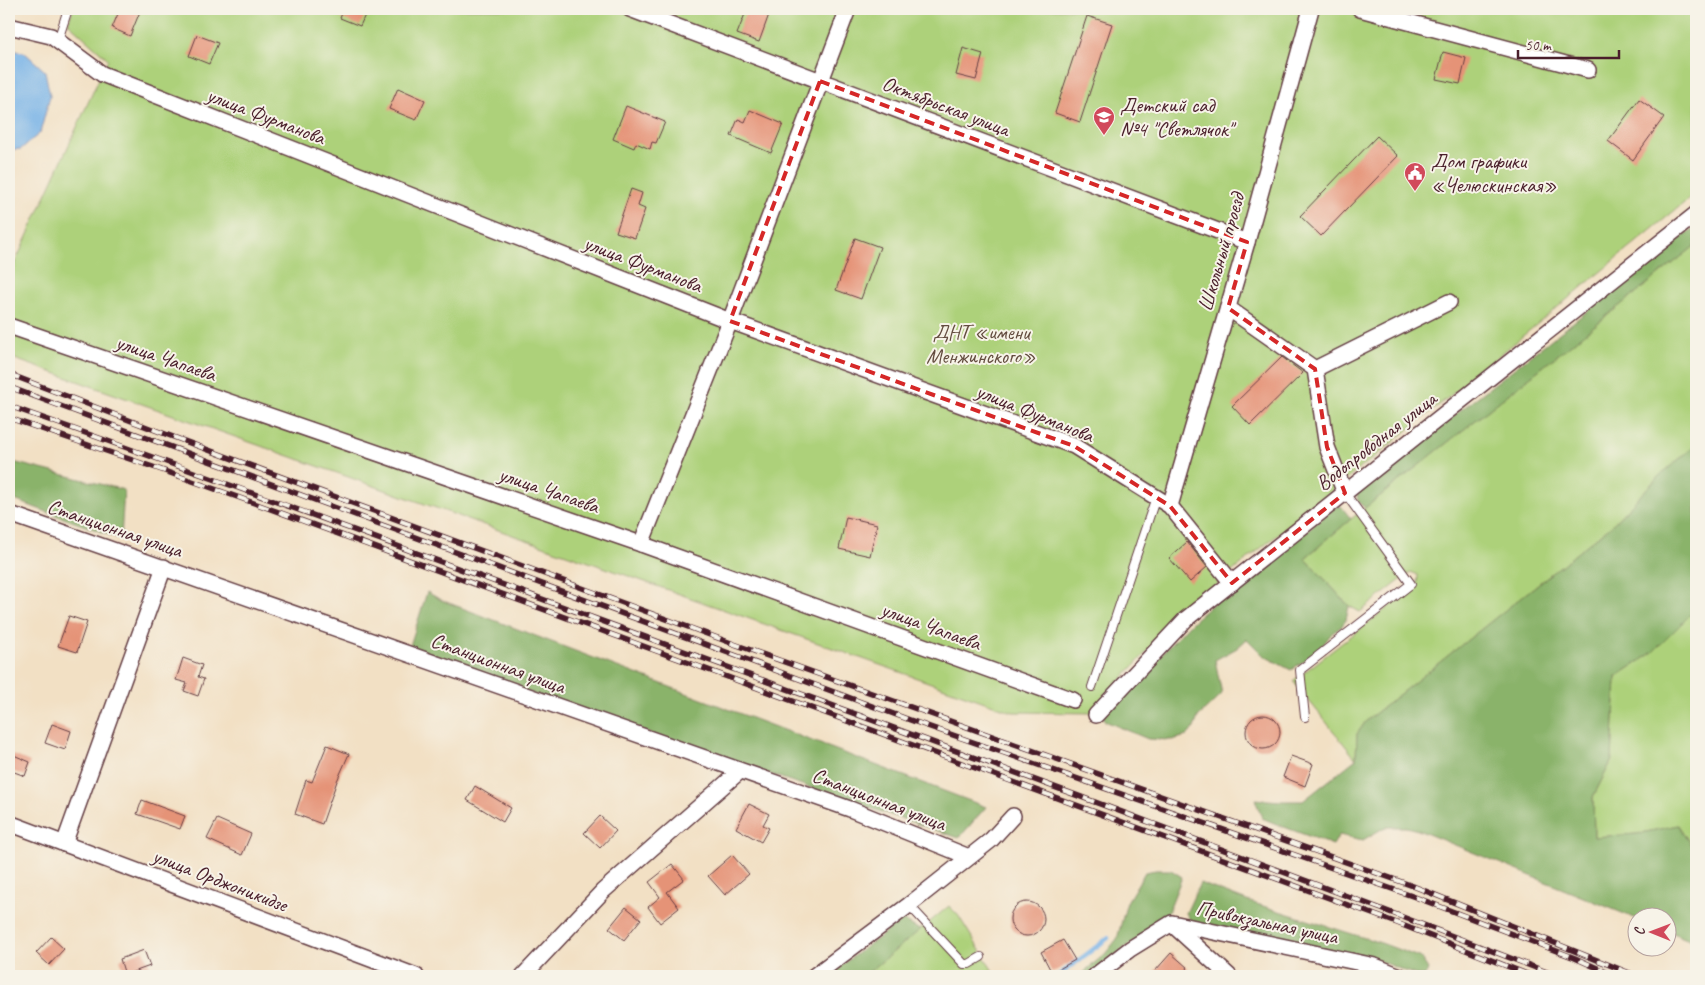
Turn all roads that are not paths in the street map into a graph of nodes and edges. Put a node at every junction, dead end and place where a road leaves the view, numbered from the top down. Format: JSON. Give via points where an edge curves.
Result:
{"nodes":[{"id":1,"x":68,"y":9,"type":"edge"},
{"id":2,"x":630,"y":9,"type":"edge"},
{"id":3,"x":848,"y":9,"type":"edge"},
{"id":4,"x":1311,"y":9,"type":"edge"},
{"id":5,"x":1360,"y":9,"type":"edge"},
{"id":6,"x":9,"y":26,"type":"edge"},
{"id":7,"x":58,"y":40,"type":"junction"},
{"id":8,"x":1588,"y":70,"type":"dead end"},
{"id":9,"x":820,"y":81,"type":"junction"},
{"id":10,"x":1696,"y":214,"type":"edge"},
{"id":11,"x":1247,"y":242,"type":"junction"},
{"id":12,"x":1449,"y":302,"type":"dead end"},
{"id":13,"x":1228,"y":308,"type":"junction"},
{"id":14,"x":730,"y":322,"type":"junction"},
{"id":15,"x":9,"y":326,"type":"edge"},
{"id":16,"x":1315,"y":369,"type":"junction"},
{"id":17,"x":1345,"y":493,"type":"junction"},
{"id":18,"x":1156,"y":497,"type":"junction"},
{"id":19,"x":1170,"y":506,"type":"junction"},
{"id":20,"x":10,"y":514,"type":"edge"},
{"id":21,"x":641,"y":544,"type":"junction"},
{"id":22,"x":164,"y":567,"type":"junction"},
{"id":23,"x":1232,"y":583,"type":"junction"},
{"id":24,"x":1092,"y":687,"type":"dead end"},
{"id":25,"x":1074,"y":700,"type":"dead end"},
{"id":26,"x":1096,"y":715,"type":"dead end"},
{"id":27,"x":1305,"y":717,"type":"dead end"},
{"id":28,"x":740,"y":771,"type":"junction"},
{"id":29,"x":1013,"y":816,"type":"dead end"},
{"id":30,"x":9,"y":823,"type":"edge"},
{"id":31,"x":64,"y":844,"type":"junction"},
{"id":32,"x":969,"y":857,"type":"junction"},
{"id":33,"x":909,"y":905,"type":"junction"},
{"id":34,"x":1172,"y":924,"type":"junction"},
{"id":35,"x":981,"y":957,"type":"dead end"},
{"id":36,"x":416,"y":976,"type":"edge"},
{"id":37,"x":523,"y":976,"type":"edge"},
{"id":38,"x":814,"y":976,"type":"edge"},
{"id":39,"x":1095,"y":976,"type":"edge"},
{"id":40,"x":1229,"y":976,"type":"edge"},
{"id":41,"x":1400,"y":976,"type":"edge"}],
"edges":[{"from":1,"to":7,"type":"lane"},
{"from":2,"to":9,"type":"street","name":"Октябрьская улица"},
{"from":3,"to":9,"type":"street"},
{"from":4,"to":11,"type":"street","name":"Школьный проезд"},
{"from":5,"to":8,"type":"street"},
{"from":6,"to":7,"type":"street","name":"улица Фурманова"},
{"from":7,"to":14,"type":"street","name":"улица Фурманова","via":[[102,74]]},
{"from":9,"to":11,"type":"street","name":"Октябрьская улица"},
{"from":9,"to":14,"type":"street"},
{"from":10,"to":17,"type":"street","name":"Водопроводная улица"},
{"from":11,"to":13,"type":"street","name":"Школьный проезд"},
{"from":12,"to":16,"type":"street"},
{"from":13,"to":16,"type":"street"},
{"from":13,"to":19,"type":"street","name":"Школьный проезд"},
{"from":14,"to":18,"type":"street","name":"улица Фурманова","via":[[1074,446]]},
{"from":14,"to":21,"type":"street"},
{"from":15,"to":21,"type":"street","name":"улица Чапаева"},
{"from":16,"to":17,"type":"street","via":[[1327,447]]},
{"from":17,"to":23,"type":"street","name":"Водопроводная улица"},
{"from":17,"to":27,"type":"lane","via":[[1411,584],[1300,670]]},
{"from":18,"to":19,"type":"street","name":"улица Фурманова"},
{"from":18,"to":24,"type":"lane"},
{"from":19,"to":23,"type":"street","name":"улица Фурманова"},
{"from":20,"to":22,"type":"street","name":"Станционная улица"},
{"from":21,"to":25,"type":"street","name":"улица Чапаева"},
{"from":22,"to":28,"type":"street","name":"Станционная улица"},
{"from":22,"to":31,"type":"street"},
{"from":23,"to":26,"type":"street","name":"Водопроводная улица","via":[[1186,620]]},
{"from":28,"to":32,"type":"street","name":"Станционная улица","via":[[850,809]]},
{"from":28,"to":37,"type":"street","via":[[603,891]]},
{"from":29,"to":32,"type":"street","via":[[991,840]]},
{"from":30,"to":31,"type":"street","name":"улица Орджоникидзе"},
{"from":31,"to":36,"type":"street","name":"улица Орджоникидзе"},
{"from":32,"to":33,"type":"street"},
{"from":33,"to":35,"type":"lane","via":[[964,964]]},
{"from":33,"to":38,"type":"street"},
{"from":34,"to":39,"type":"street","name":"Привокзальная улица","via":[[1130,949]]},
{"from":34,"to":40,"type":"street"},
{"from":34,"to":41,"type":"street","name":"Привокзальная улица","via":[[1375,966]]}]}
